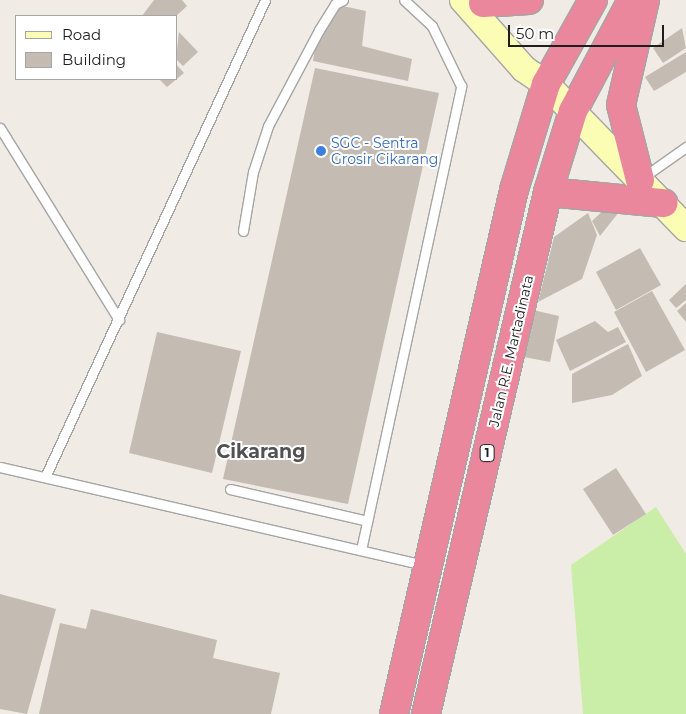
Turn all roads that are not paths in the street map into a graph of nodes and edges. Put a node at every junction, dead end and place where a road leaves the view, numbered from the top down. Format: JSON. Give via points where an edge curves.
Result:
{"nodes":[{"id":1,"x":265,"y":0,"type":"edge"},
{"id":2,"x":343,"y":0,"type":"edge"},
{"id":3,"x":404,"y":0,"type":"edge"},
{"id":4,"x":529,"y":0,"type":"edge"},
{"id":5,"x":593,"y":0,"type":"edge"},
{"id":6,"x":632,"y":0,"type":"edge"},
{"id":7,"x":645,"y":0,"type":"edge"},
{"id":8,"x":475,"y":1,"type":"edge"},
{"id":9,"x":546,"y":84,"type":"junction"},
{"id":10,"x":573,"y":111,"type":"junction"},
{"id":11,"x":0,"y":128,"type":"edge"},
{"id":12,"x":686,"y":147,"type":"edge"},
{"id":13,"x":640,"y":180,"type":"junction"},
{"id":14,"x":548,"y":192,"type":"junction"},
{"id":15,"x":663,"y":204,"type":"junction"},
{"id":16,"x":686,"y":228,"type":"edge"},
{"id":17,"x":242,"y":231,"type":"dead end"},
{"id":18,"x":119,"y":320,"type":"junction"},
{"id":19,"x":0,"y":467,"type":"edge"},
{"id":20,"x":45,"y":477,"type":"junction"},
{"id":21,"x":230,"y":489,"type":"dead end"},
{"id":22,"x":367,"y":521,"type":"junction"},
{"id":23,"x":362,"y":550,"type":"junction"},
{"id":24,"x":427,"y":566,"type":"junction"},
{"id":25,"x":394,"y":714,"type":"edge"},
{"id":26,"x":426,"y":714,"type":"edge"}],
"edges":[{"from":1,"to":18,"type":"lane"},
{"from":2,"to":17,"type":"lane","via":[[335,4],[318,30],[268,126],[253,172]]},
{"from":3,"to":22,"type":"lane","via":[[432,26],[461,86]]},
{"from":4,"to":8,"type":"highway"},
{"from":5,"to":9,"type":"highway"},
{"from":6,"to":10,"type":"highway","name":"Jalan R.E. Martadinata","number":"1"},
{"from":7,"to":13,"type":"highway","via":[[621,105]]},
{"from":8,"to":9,"type":"main road","via":[[524,69]]},
{"from":9,"to":10,"type":"main road"},
{"from":9,"to":24,"type":"highway","via":[[514,190]]},
{"from":10,"to":13,"type":"main road"},
{"from":10,"to":14,"type":"highway","name":"Jalan R.E. Martadinata","number":"1"},
{"from":11,"to":18,"type":"lane"},
{"from":12,"to":13,"type":"lane"},
{"from":13,"to":15,"type":"main road"},
{"from":14,"to":15,"type":"highway"},
{"from":14,"to":26,"type":"highway","name":"Jalan R.E. Martadinata","number":"1"},
{"from":15,"to":16,"type":"main road"},
{"from":18,"to":20,"type":"lane"},
{"from":19,"to":20,"type":"lane"},
{"from":20,"to":23,"type":"lane"},
{"from":21,"to":22,"type":"lane"},
{"from":22,"to":23,"type":"lane"},
{"from":23,"to":24,"type":"lane"},
{"from":24,"to":25,"type":"highway"}]}
